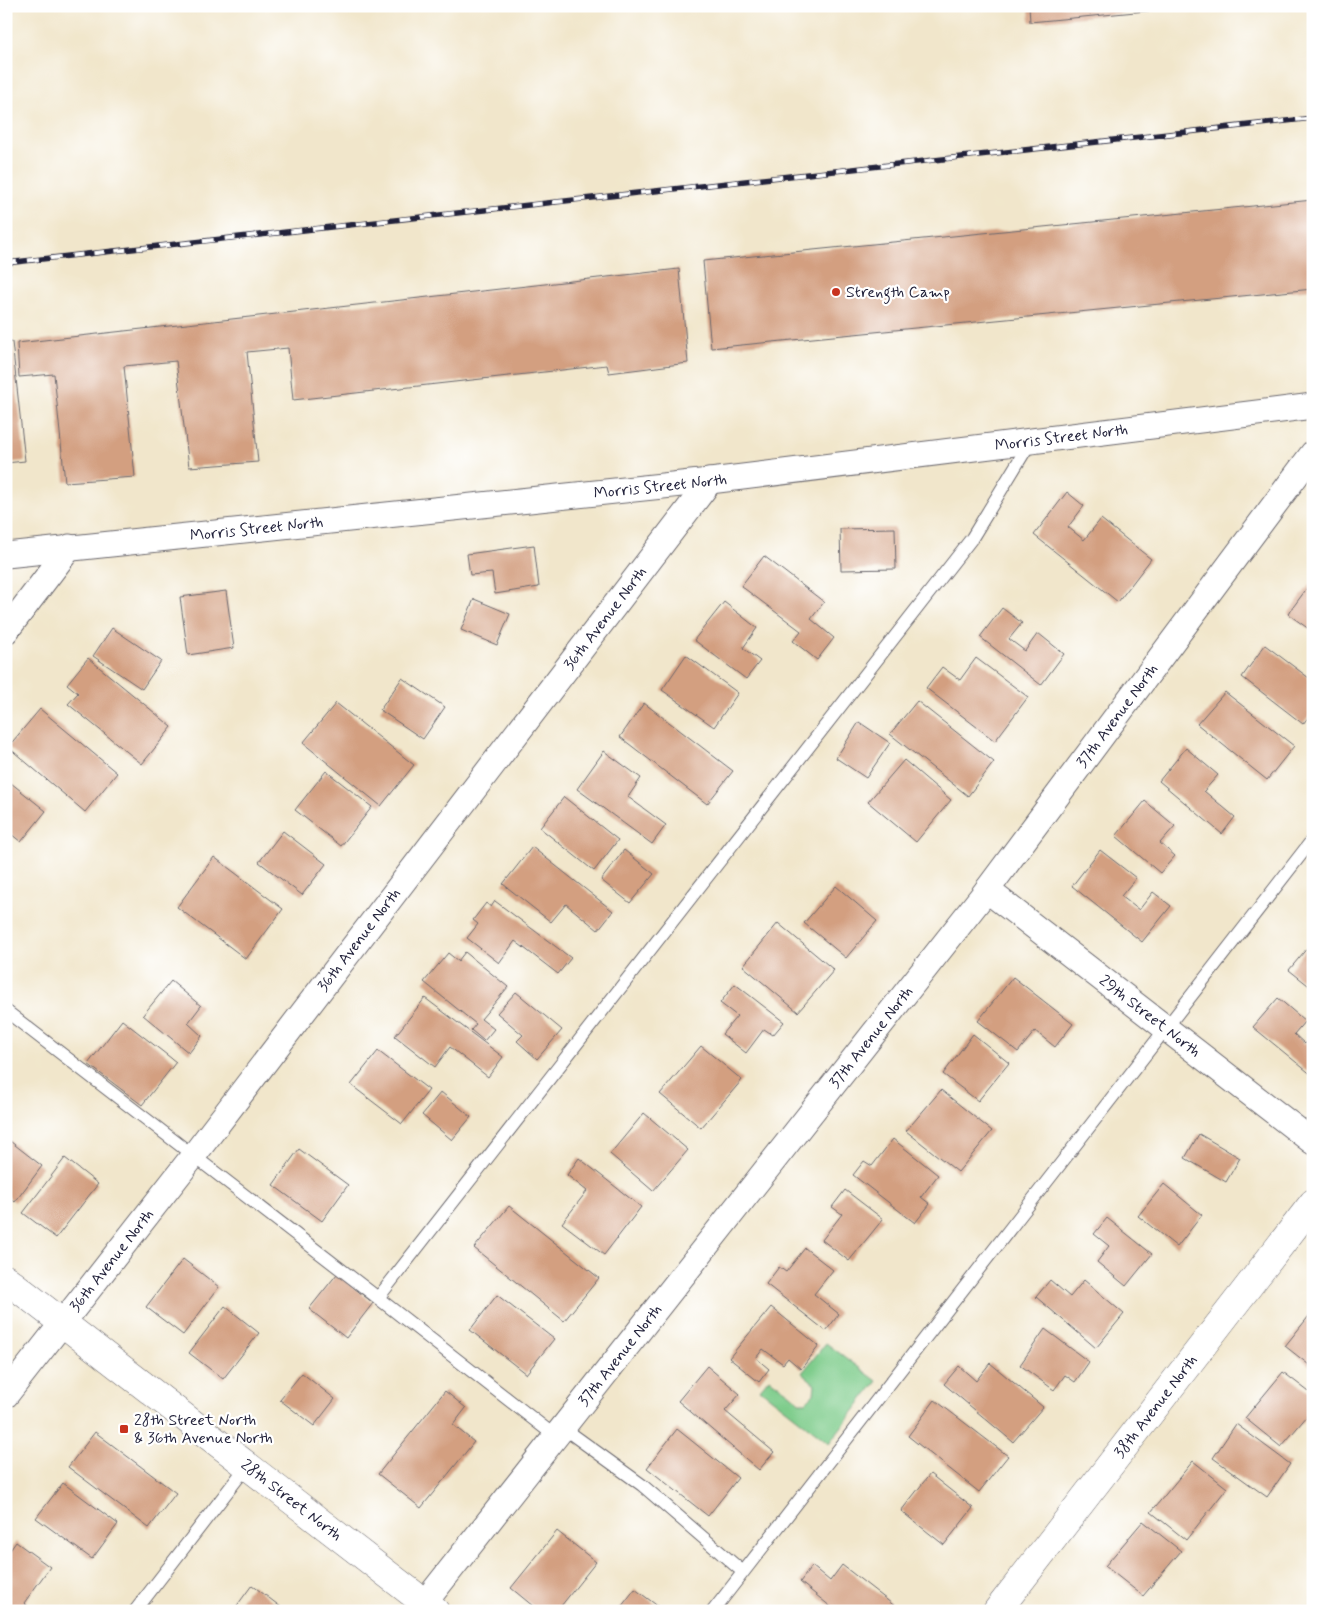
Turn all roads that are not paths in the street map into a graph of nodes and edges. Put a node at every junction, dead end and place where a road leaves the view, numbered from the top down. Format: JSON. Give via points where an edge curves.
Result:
{"nodes":[{"id":1,"x":1313,"y":406,"type":"edge"},
{"id":2,"x":1031,"y":441,"type":"junction"},
{"id":3,"x":1313,"y":453,"type":"edge"},
{"id":4,"x":710,"y":481,"type":"junction"},
{"id":5,"x":70,"y":548,"type":"junction"},
{"id":6,"x":6,"y":555,"type":"edge"},
{"id":7,"x":6,"y":631,"type":"edge"},
{"id":8,"x":1313,"y":839,"type":"edge"},
{"id":9,"x":987,"y":890,"type":"junction"},
{"id":10,"x":6,"y":1011,"type":"edge"},
{"id":11,"x":1166,"y":1029,"type":"junction"},
{"id":12,"x":1313,"y":1142,"type":"edge"},
{"id":13,"x":194,"y":1154,"type":"junction"},
{"id":14,"x":1313,"y":1203,"type":"edge"},
{"id":15,"x":6,"y":1278,"type":"edge"},
{"id":16,"x":378,"y":1298,"type":"junction"},
{"id":17,"x":62,"y":1322,"type":"junction"},
{"id":18,"x":6,"y":1395,"type":"edge"},
{"id":19,"x":559,"y":1431,"type":"junction"},
{"id":20,"x":247,"y":1466,"type":"junction"},
{"id":21,"x":743,"y":1572,"type":"junction"},
{"id":22,"x":426,"y":1608,"type":"edge"},
{"id":23,"x":135,"y":1611,"type":"edge"},
{"id":24,"x":713,"y":1611,"type":"edge"},
{"id":25,"x":998,"y":1611,"type":"edge"}],
"edges":[{"from":1,"to":2,"type":"street","name":"Morris Street North"},
{"from":2,"to":4,"type":"street","name":"Morris Street North"},
{"from":2,"to":16,"type":"lane","via":[[972,538]]},
{"from":3,"to":9,"type":"street","name":"37th Avenue North"},
{"from":4,"to":5,"type":"street","name":"Morris Street North"},
{"from":4,"to":13,"type":"street","name":"36th Avenue North"},
{"from":5,"to":6,"type":"street","name":"Morris Street North"},
{"from":5,"to":7,"type":"street"},
{"from":8,"to":11,"type":"lane"},
{"from":9,"to":11,"type":"street","name":"29th Street North"},
{"from":9,"to":19,"type":"street","name":"37th Avenue North"},
{"from":10,"to":13,"type":"lane"},
{"from":11,"to":12,"type":"street","name":"29th Street North"},
{"from":11,"to":21,"type":"lane"},
{"from":13,"to":16,"type":"lane"},
{"from":13,"to":17,"type":"street","name":"36th Avenue North"},
{"from":14,"to":25,"type":"street","name":"38th Avenue North"},
{"from":15,"to":17,"type":"street","name":"28th Street North"},
{"from":16,"to":19,"type":"lane"},
{"from":17,"to":18,"type":"street","name":"36th Avenue North"},
{"from":17,"to":20,"type":"street","name":"28th Street North"},
{"from":19,"to":21,"type":"lane","via":[[642,1485]]},
{"from":19,"to":22,"type":"street","name":"37th Avenue North"},
{"from":20,"to":22,"type":"street","name":"28th Street North"},
{"from":20,"to":23,"type":"lane"},
{"from":21,"to":24,"type":"lane"}]}
